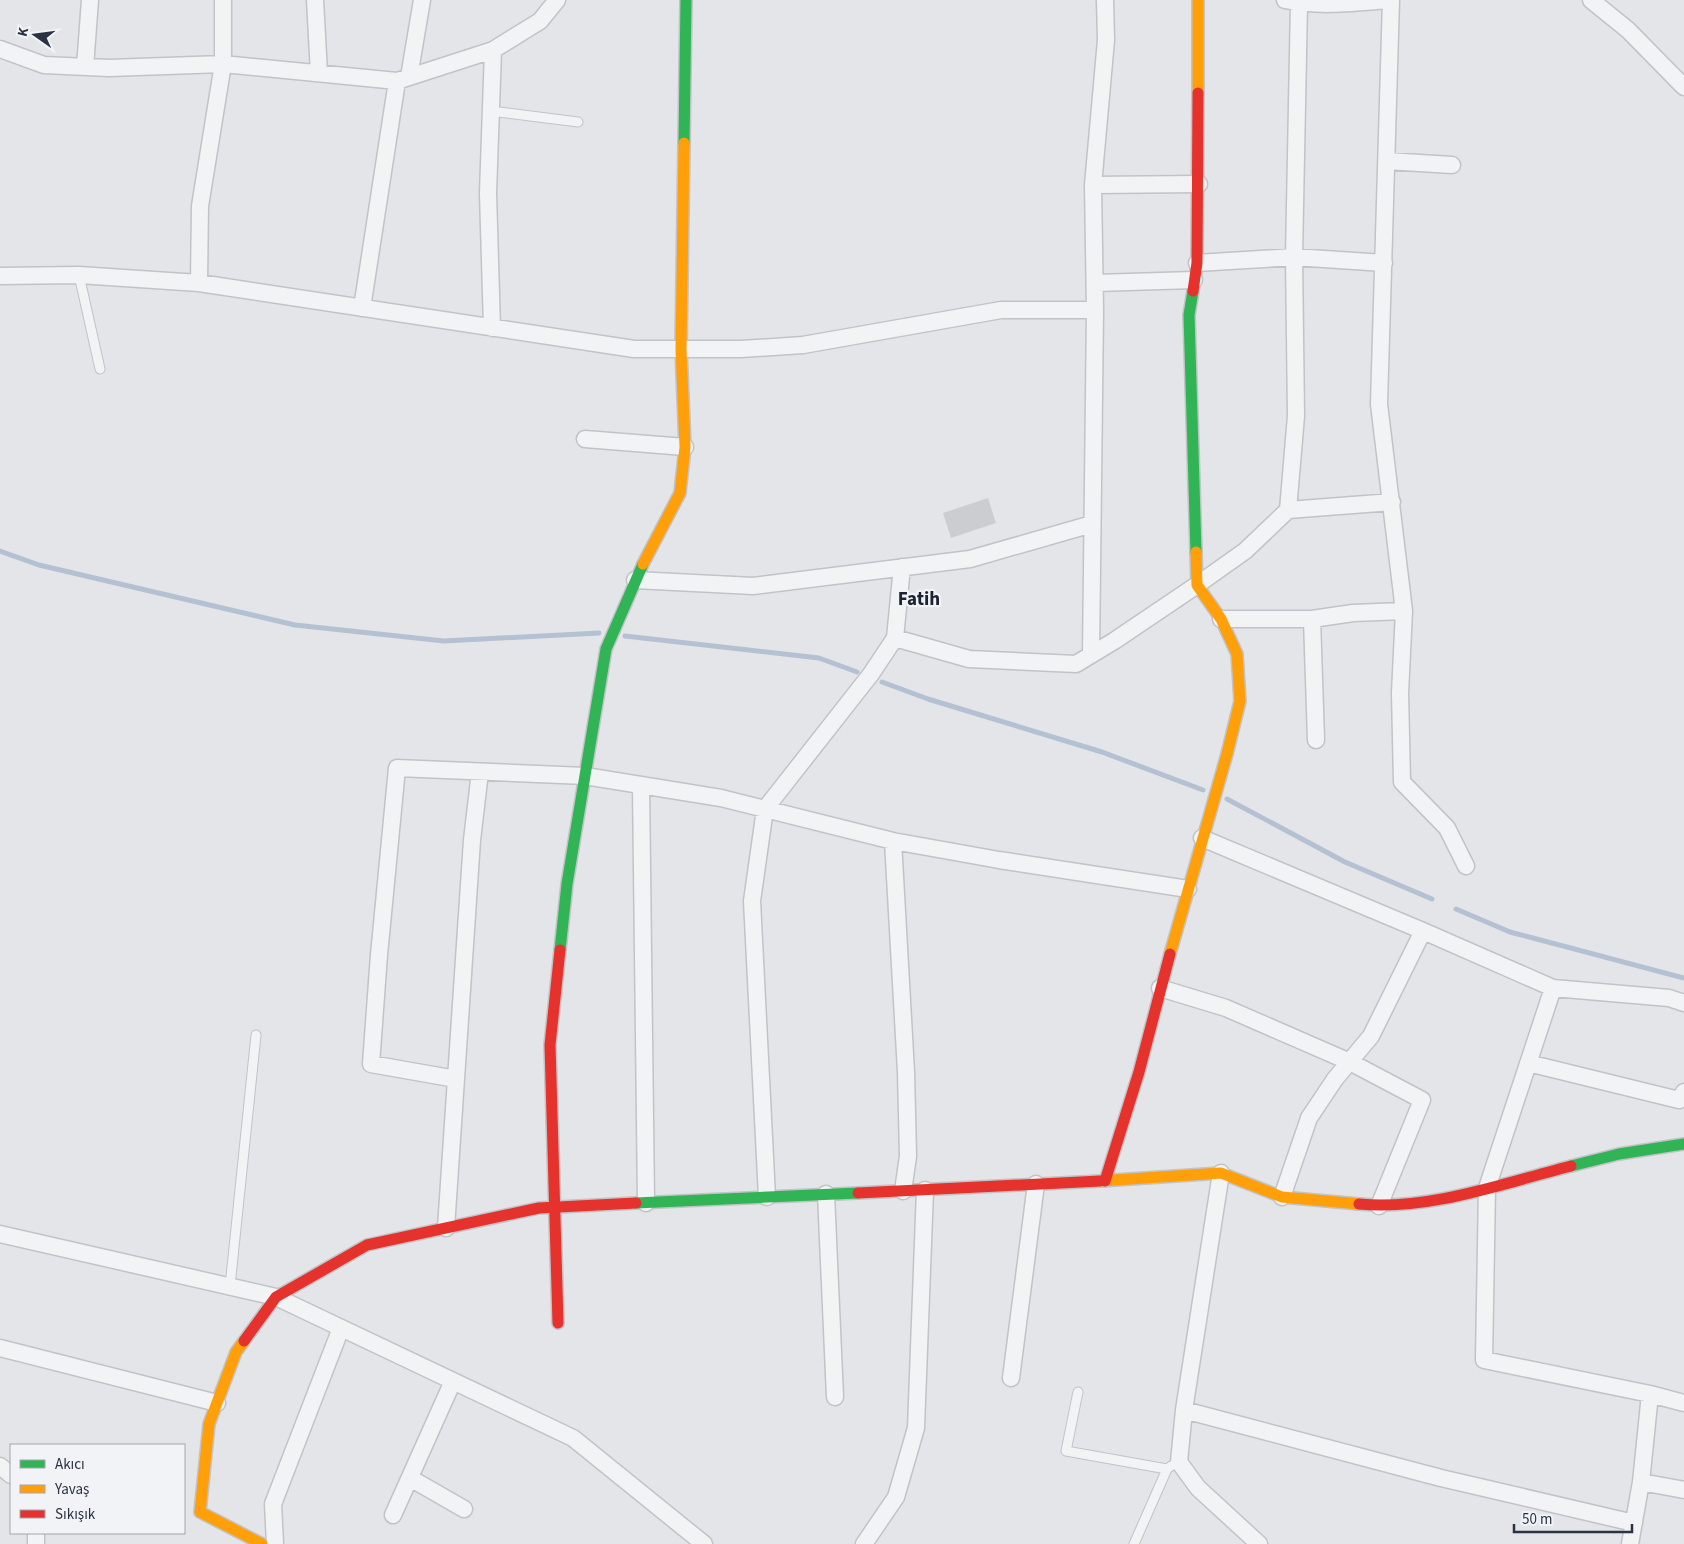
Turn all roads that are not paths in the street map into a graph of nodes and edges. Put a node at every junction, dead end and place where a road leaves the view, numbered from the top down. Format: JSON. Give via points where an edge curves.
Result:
{"nodes":[{"id":1,"x":90,"y":0,"type":"edge"},
{"id":2,"x":223,"y":0,"type":"edge"},
{"id":3,"x":315,"y":0,"type":"edge"},
{"id":4,"x":422,"y":0,"type":"edge"},
{"id":5,"x":557,"y":0,"type":"edge"},
{"id":6,"x":686,"y":0,"type":"edge"},
{"id":7,"x":1105,"y":0,"type":"edge"},
{"id":8,"x":1198,"y":0,"type":"edge"},
{"id":9,"x":1388,"y":0,"type":"edge"},
{"id":10,"x":1391,"y":0,"type":"edge"},
{"id":11,"x":1591,"y":0,"type":"edge"},
{"id":12,"x":1292,"y":2,"type":"edge"},
{"id":13,"x":0,"y":49,"type":"edge"},
{"id":14,"x":493,"y":50,"type":"junction"},
{"id":15,"x":223,"y":64,"type":"junction"},
{"id":16,"x":85,"y":67,"type":"junction"},
{"id":17,"x":319,"y":73,"type":"junction"},
{"id":18,"x":403,"y":79,"type":"junction"},
{"id":19,"x":1684,"y":87,"type":"edge"},
{"id":20,"x":491,"y":111,"type":"junction"},
{"id":21,"x":578,"y":122,"type":"dead end"},
{"id":22,"x":1386,"y":161,"type":"junction"},
{"id":23,"x":1452,"y":165,"type":"dead end"},
{"id":24,"x":1198,"y":184,"type":"junction"},
{"id":25,"x":1093,"y":185,"type":"junction"},
{"id":26,"x":1294,"y":257,"type":"junction"},
{"id":27,"x":1197,"y":262,"type":"junction"},
{"id":28,"x":1384,"y":263,"type":"junction"},
{"id":29,"x":79,"y":275,"type":"junction"},
{"id":30,"x":0,"y":276,"type":"edge"},
{"id":31,"x":1194,"y":280,"type":"junction"},
{"id":32,"x":1095,"y":283,"type":"junction"},
{"id":33,"x":200,"y":284,"type":"junction"},
{"id":34,"x":362,"y":308,"type":"junction"},
{"id":35,"x":1095,"y":310,"type":"junction"},
{"id":36,"x":492,"y":328,"type":"junction"},
{"id":37,"x":681,"y":349,"type":"junction"},
{"id":38,"x":100,"y":369,"type":"dead end"},
{"id":39,"x":585,"y":439,"type":"dead end"},
{"id":40,"x":685,"y":447,"type":"junction"},
{"id":41,"x":1392,"y":502,"type":"junction"},
{"id":42,"x":1288,"y":510,"type":"junction"},
{"id":43,"x":1092,"y":524,"type":"junction"},
{"id":44,"x":902,"y":567,"type":"junction"},
{"id":45,"x":634,"y":580,"type":"junction"},
{"id":46,"x":1197,"y":586,"type":"junction"},
{"id":47,"x":1404,"y":611,"type":"junction"},
{"id":48,"x":1221,"y":619,"type":"junction"},
{"id":49,"x":1312,"y":619,"type":"junction"},
{"id":50,"x":895,"y":638,"type":"junction"},
{"id":51,"x":1091,"y":655,"type":"junction"},
{"id":52,"x":1316,"y":740,"type":"dead end"},
{"id":53,"x":480,"y":772,"type":"junction"},
{"id":54,"x":586,"y":776,"type":"junction"},
{"id":55,"x":641,"y":785,"type":"junction"},
{"id":56,"x":765,"y":809,"type":"junction"},
{"id":57,"x":1202,"y":838,"type":"junction"},
{"id":58,"x":893,"y":840,"type":"junction"},
{"id":59,"x":1466,"y":866,"type":"dead end"},
{"id":60,"x":1188,"y":889,"type":"junction"},
{"id":61,"x":1423,"y":931,"type":"junction"},
{"id":62,"x":1160,"y":988,"type":"junction"},
{"id":63,"x":1553,"y":988,"type":"junction"},
{"id":64,"x":1684,"y":1003,"type":"edge"},
{"id":65,"x":256,"y":1035,"type":"dead end"},
{"id":66,"x":1350,"y":1062,"type":"junction"},
{"id":67,"x":1528,"y":1063,"type":"junction"},
{"id":68,"x":456,"y":1079,"type":"junction"},
{"id":69,"x":1684,"y":1092,"type":"edge"},
{"id":70,"x":1684,"y":1144,"type":"edge"},
{"id":71,"x":1221,"y":1173,"type":"junction"},
{"id":72,"x":1105,"y":1181,"type":"junction"},
{"id":73,"x":1036,"y":1184,"type":"junction"},
{"id":74,"x":1487,"y":1188,"type":"junction"},
{"id":75,"x":925,"y":1190,"type":"junction"},
{"id":76,"x":903,"y":1191,"type":"junction"},
{"id":77,"x":826,"y":1194,"type":"junction"},
{"id":78,"x":767,"y":1197,"type":"junction"},
{"id":79,"x":1282,"y":1197,"type":"junction"},
{"id":80,"x":646,"y":1203,"type":"junction"},
{"id":81,"x":1379,"y":1206,"type":"junction"},
{"id":82,"x":553,"y":1207,"type":"junction"},
{"id":83,"x":446,"y":1228,"type":"junction"},
{"id":84,"x":0,"y":1234,"type":"edge"},
{"id":85,"x":230,"y":1286,"type":"junction"},
{"id":86,"x":276,"y":1297,"type":"junction"},
{"id":87,"x":558,"y":1323,"type":"dead end"},
{"id":88,"x":341,"y":1328,"type":"junction"},
{"id":89,"x":0,"y":1348,"type":"edge"},
{"id":90,"x":1011,"y":1378,"type":"dead end"},
{"id":91,"x":453,"y":1381,"type":"junction"},
{"id":92,"x":1078,"y":1392,"type":"dead end"},
{"id":93,"x":1650,"y":1394,"type":"junction"},
{"id":94,"x":835,"y":1397,"type":"dead end"},
{"id":95,"x":217,"y":1403,"type":"junction"},
{"id":96,"x":1684,"y":1403,"type":"edge"},
{"id":97,"x":1184,"y":1410,"type":"junction"},
{"id":98,"x":1173,"y":1465,"type":"junction"},
{"id":99,"x":0,"y":1466,"type":"edge"},
{"id":100,"x":10,"y":1474,"type":"edge"},
{"id":101,"x":410,"y":1478,"type":"junction"},
{"id":102,"x":1640,"y":1482,"type":"junction"},
{"id":103,"x":1684,"y":1490,"type":"edge"},
{"id":104,"x":464,"y":1509,"type":"dead end"},
{"id":105,"x":393,"y":1515,"type":"dead end"},
{"id":106,"x":1634,"y":1523,"type":"junction"},
{"id":107,"x":262,"y":1544,"type":"edge"},
{"id":108,"x":275,"y":1544,"type":"edge"},
{"id":109,"x":704,"y":1544,"type":"edge"},
{"id":110,"x":864,"y":1544,"type":"edge"},
{"id":111,"x":1134,"y":1544,"type":"edge"},
{"id":112,"x":1260,"y":1544,"type":"edge"},
{"id":113,"x":1630,"y":1544,"type":"edge"}],
"edges":[{"from":1,"to":16,"type":"street"},
{"from":2,"to":15,"type":"street"},
{"from":3,"to":17,"type":"street"},
{"from":4,"to":18,"type":"street"},
{"from":5,"to":14,"type":"street","via":[[540,21]]},
{"from":6,"to":37,"type":"street"},
{"from":7,"to":25,"type":"street","via":[[1106,40]]},
{"from":8,"to":24,"type":"street"},
{"from":9,"to":12,"type":"street","via":[[1338,4]]},
{"from":10,"to":22,"type":"street"},
{"from":11,"to":19,"type":"street","via":[[1628,30]]},
{"from":12,"to":26,"type":"street"},
{"from":13,"to":16,"type":"street","via":[[44,65]]},
{"from":14,"to":18,"type":"street"},
{"from":14,"to":20,"type":"street"},
{"from":15,"to":16,"type":"street"},
{"from":15,"to":17,"type":"street"},
{"from":15,"to":33,"type":"street","via":[[200,206]]},
{"from":17,"to":18,"type":"street"},
{"from":18,"to":34,"type":"street"},
{"from":20,"to":21,"type":"lane"},
{"from":20,"to":36,"type":"street","via":[[488,193]]},
{"from":22,"to":23,"type":"street"},
{"from":22,"to":28,"type":"street"},
{"from":24,"to":25,"type":"street"},
{"from":24,"to":27,"type":"street"},
{"from":25,"to":32,"type":"street"},
{"from":26,"to":27,"type":"street"},
{"from":26,"to":28,"type":"street"},
{"from":26,"to":42,"type":"street","via":[[1296,416]]},
{"from":27,"to":31,"type":"street"},
{"from":28,"to":41,"type":"street","via":[[1380,404]]},
{"from":29,"to":30,"type":"street"},
{"from":29,"to":33,"type":"street"},
{"from":29,"to":38,"type":"lane"},
{"from":31,"to":32,"type":"street"},
{"from":31,"to":46,"type":"street","via":[[1189,315]]},
{"from":32,"to":35,"type":"street"},
{"from":33,"to":34,"type":"street"},
{"from":34,"to":36,"type":"street"},
{"from":35,"to":37,"type":"street","via":[[1002,310],[803,345]]},
{"from":35,"to":43,"type":"street"},
{"from":36,"to":37,"type":"street","via":[[634,349]]},
{"from":37,"to":40,"type":"street"},
{"from":39,"to":40,"type":"street"},
{"from":40,"to":45,"type":"street","via":[[680,494]]},
{"from":41,"to":42,"type":"street"},
{"from":41,"to":47,"type":"street"},
{"from":42,"to":46,"type":"street","via":[[1245,551]]},
{"from":43,"to":44,"type":"street","via":[[970,559]]},
{"from":43,"to":51,"type":"street"},
{"from":44,"to":45,"type":"street","via":[[753,586]]},
{"from":44,"to":50,"type":"street"},
{"from":45,"to":54,"type":"street","via":[[606,649]]},
{"from":46,"to":48,"type":"street"},
{"from":46,"to":51,"type":"street"},
{"from":47,"to":49,"type":"street"},
{"from":47,"to":59,"type":"street","via":[[1400,693],[1402,782],[1447,828]]},
{"from":48,"to":49,"type":"street"},
{"from":48,"to":57,"type":"street","via":[[1237,654],[1240,701]]},
{"from":49,"to":52,"type":"street"},
{"from":50,"to":51,"type":"street","via":[[968,659],[1076,664]]},
{"from":50,"to":56,"type":"street","via":[[872,674]]},
{"from":53,"to":54,"type":"street"},
{"from":53,"to":68,"type":"street","via":[[472,840]]},
{"from":53,"to":68,"type":"street","via":[[397,768],[379,955],[372,1064]]},
{"from":54,"to":55,"type":"street"},
{"from":54,"to":82,"type":"street","via":[[568,884],[550,1045]]},
{"from":55,"to":56,"type":"street"},
{"from":55,"to":80,"type":"street"},
{"from":56,"to":58,"type":"street"},
{"from":56,"to":78,"type":"street","via":[[752,901]]},
{"from":57,"to":60,"type":"street"},
{"from":57,"to":61,"type":"street"},
{"from":58,"to":60,"type":"street"},
{"from":58,"to":76,"type":"street","via":[[906,1072],[908,1156]]},
{"from":60,"to":62,"type":"street"},
{"from":61,"to":63,"type":"street"},
{"from":61,"to":66,"type":"street","via":[[1371,1036]]},
{"from":62,"to":66,"type":"street","via":[[1226,1008]]},
{"from":62,"to":72,"type":"street","via":[[1139,1072]]},
{"from":63,"to":64,"type":"street","via":[[1669,998]]},
{"from":63,"to":67,"type":"street"},
{"from":65,"to":85,"type":"lane"},
{"from":66,"to":79,"type":"street","via":[[1309,1118]]},
{"from":66,"to":81,"type":"street","via":[[1422,1100]]},
{"from":67,"to":69,"type":"street","via":[[1679,1100]]},
{"from":67,"to":74,"type":"street"},
{"from":68,"to":83,"type":"street"},
{"from":70,"to":74,"type":"street","via":[[1619,1154]]},
{"from":71,"to":72,"type":"street"},
{"from":71,"to":79,"type":"street"},
{"from":71,"to":97,"type":"street"},
{"from":72,"to":73,"type":"street"},
{"from":73,"to":75,"type":"street"},
{"from":73,"to":90,"type":"street"},
{"from":74,"to":81,"type":"street","via":[[1443,1199]]},
{"from":74,"to":93,"type":"street","via":[[1484,1360]]},
{"from":75,"to":76,"type":"street"},
{"from":75,"to":110,"type":"street","via":[[916,1428],[896,1497]]},
{"from":76,"to":77,"type":"street"},
{"from":77,"to":78,"type":"street"},
{"from":77,"to":94,"type":"street"},
{"from":78,"to":80,"type":"street"},
{"from":79,"to":81,"type":"street"},
{"from":80,"to":82,"type":"street"},
{"from":82,"to":83,"type":"street"},
{"from":82,"to":87,"type":"street"},
{"from":83,"to":86,"type":"street","via":[[367,1245]]},
{"from":84,"to":85,"type":"street"},
{"from":85,"to":86,"type":"street"},
{"from":86,"to":88,"type":"street"},
{"from":86,"to":95,"type":"street","via":[[236,1352]]},
{"from":88,"to":91,"type":"street"},
{"from":88,"to":108,"type":"street","via":[[273,1504]]},
{"from":89,"to":95,"type":"street"},
{"from":91,"to":101,"type":"street"},
{"from":91,"to":109,"type":"street","via":[[572,1438]]},
{"from":92,"to":98,"type":"lane","via":[[1066,1451]]},
{"from":93,"to":96,"type":"street"},
{"from":93,"to":102,"type":"street"},
{"from":95,"to":107,"type":"street","via":[[209,1424],[200,1512]]},
{"from":97,"to":98,"type":"street"},
{"from":97,"to":106,"type":"street","via":[[1441,1478]]},
{"from":98,"to":111,"type":"lane"},
{"from":98,"to":112,"type":"street"},
{"from":99,"to":100,"type":"street"},
{"from":101,"to":104,"type":"street"},
{"from":101,"to":105,"type":"street"},
{"from":102,"to":103,"type":"street"},
{"from":102,"to":106,"type":"street"},
{"from":106,"to":113,"type":"street"}]}
